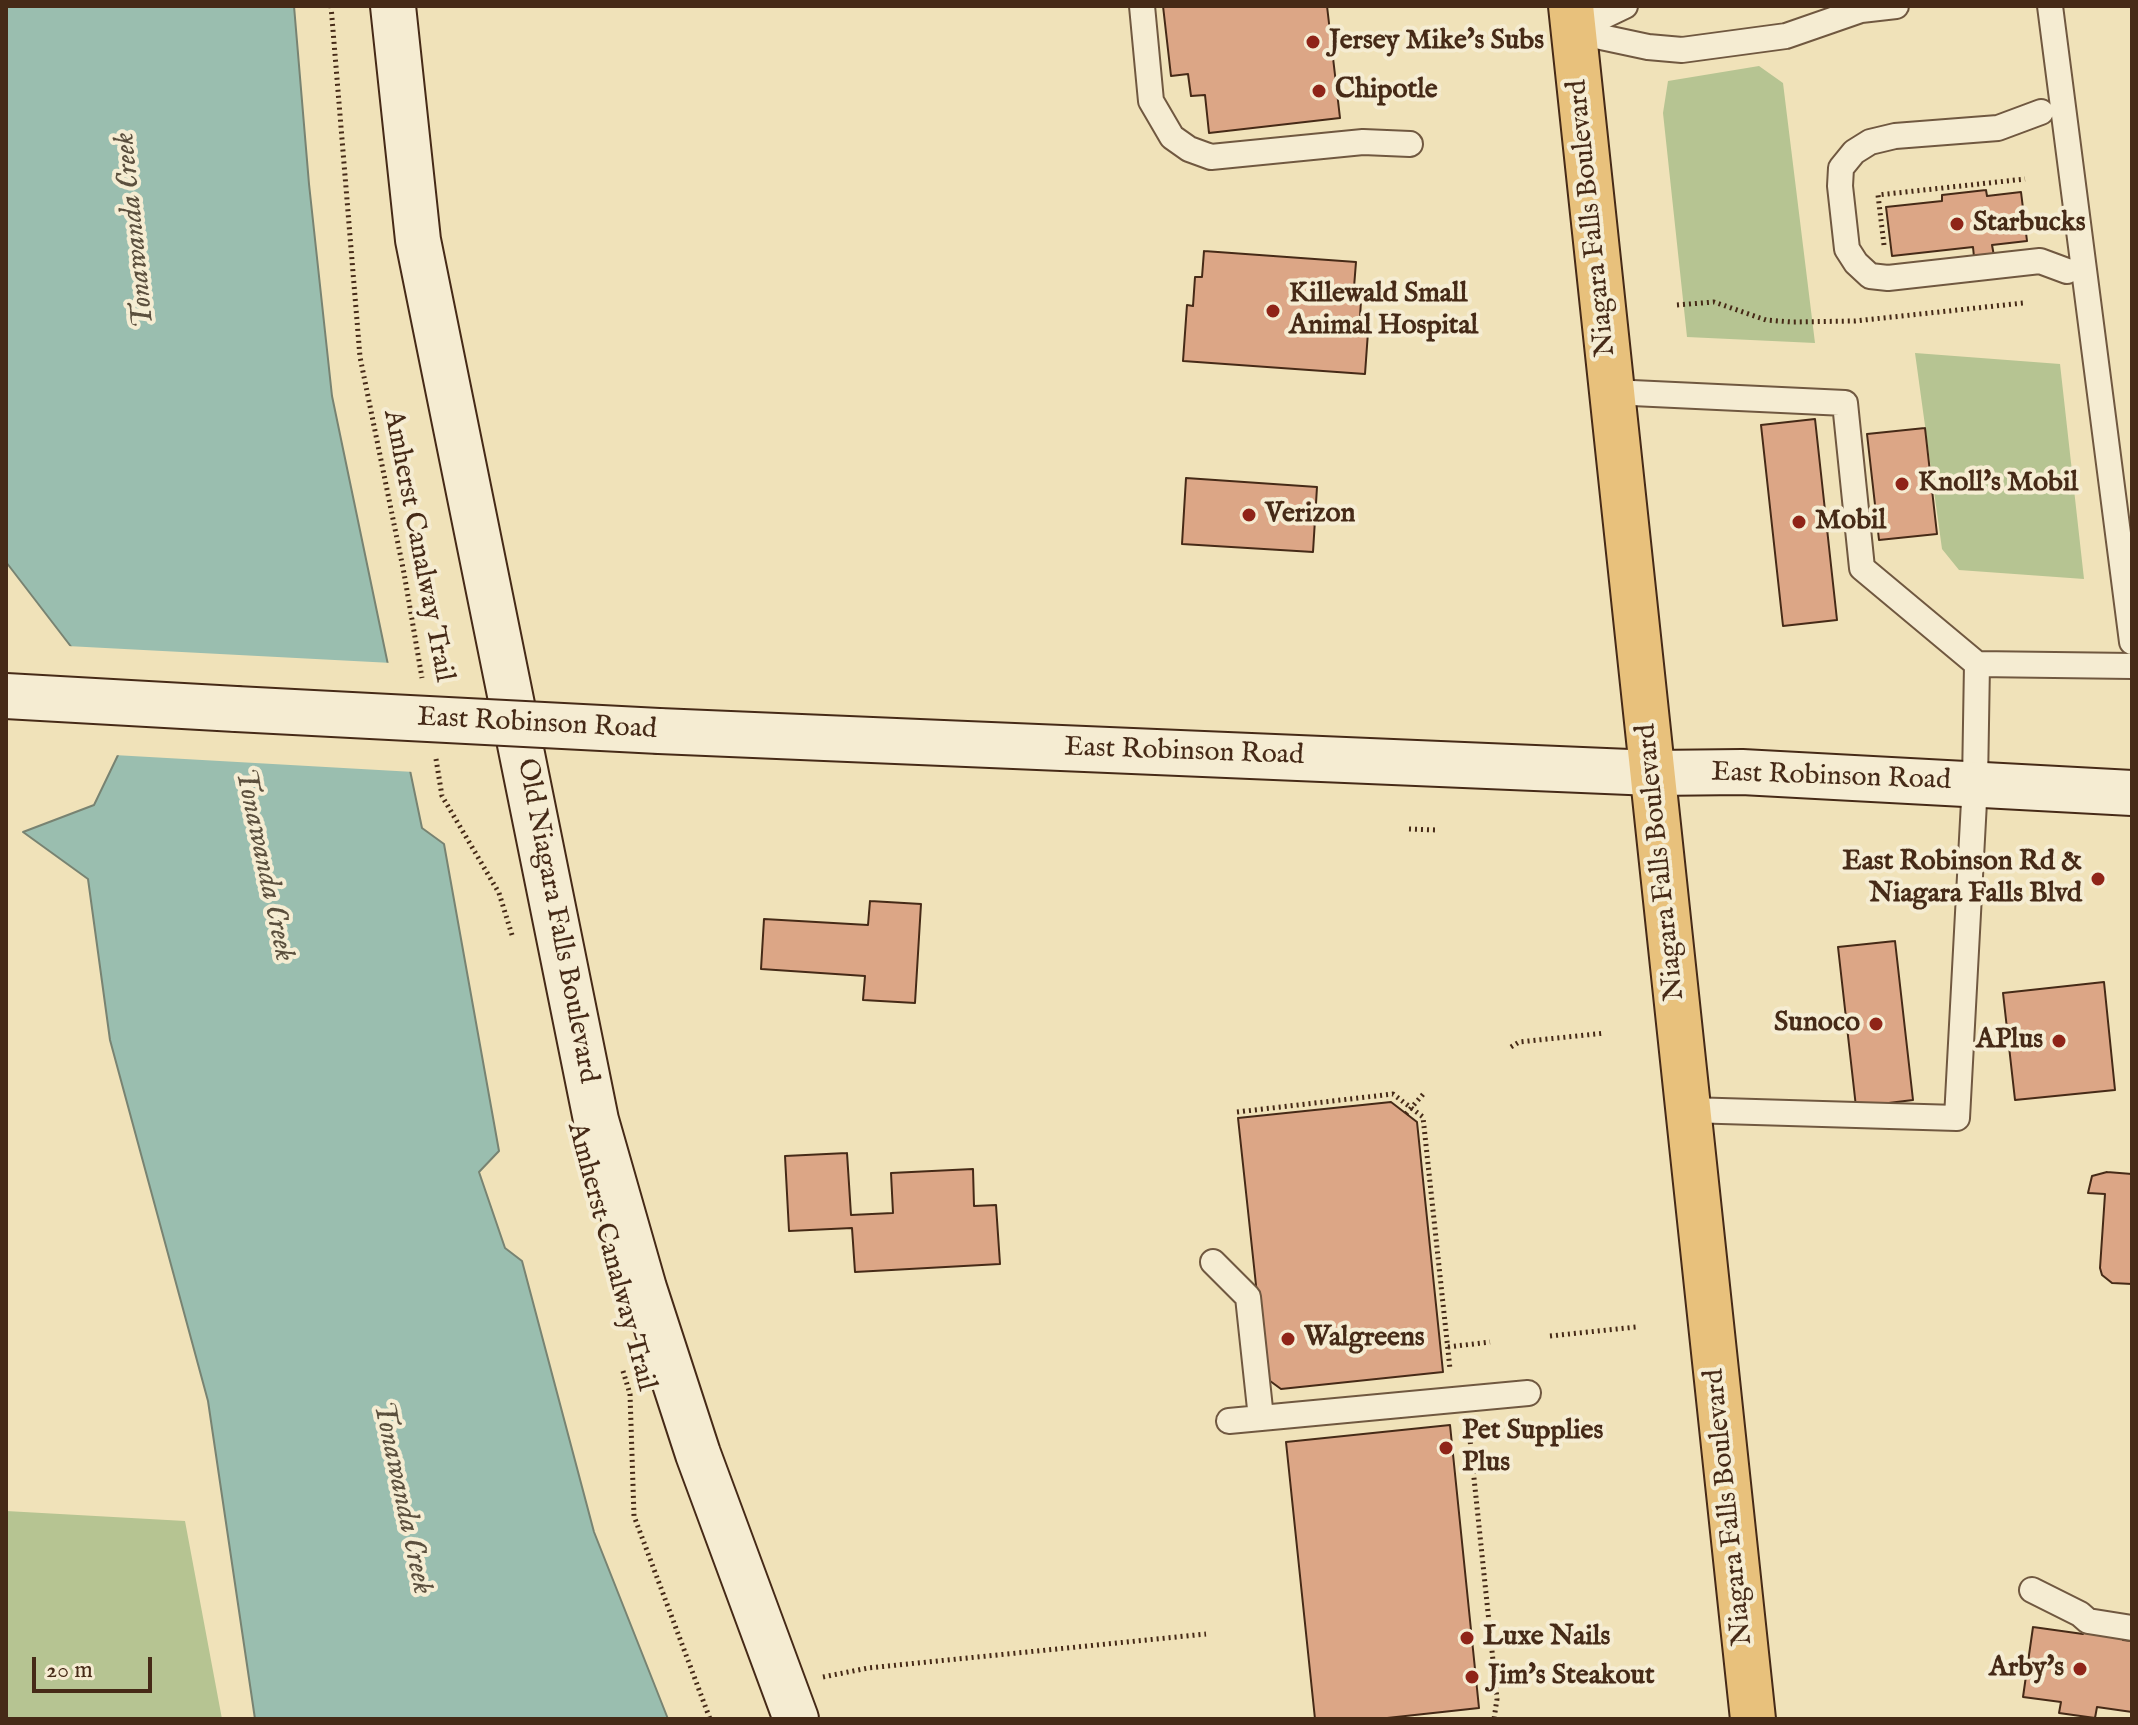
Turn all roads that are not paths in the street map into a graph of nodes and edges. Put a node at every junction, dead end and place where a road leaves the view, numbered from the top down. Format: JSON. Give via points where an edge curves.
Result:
{"nodes":[{"id":1,"x":393,"y":6,"type":"edge"},
{"id":2,"x":1142,"y":6,"type":"edge"},
{"id":3,"x":1625,"y":6,"type":"edge"},
{"id":4,"x":1896,"y":6,"type":"edge"},
{"id":5,"x":2050,"y":6,"type":"edge"},
{"id":6,"x":1857,"y":8,"type":"edge"},
{"id":7,"x":1572,"y":18,"type":"edge"},
{"id":8,"x":2041,"y":112,"type":"dead end"},
{"id":9,"x":1410,"y":144,"type":"dead end"},
{"id":10,"x":2067,"y":271,"type":"dead end"},
{"id":11,"x":1611,"y":392,"type":"junction"},
{"id":12,"x":2132,"y":642,"type":"edge"},
{"id":13,"x":1977,"y":664,"type":"junction"},
{"id":14,"x":2132,"y":666,"type":"edge"},
{"id":15,"x":6,"y":696,"type":"edge"},
{"id":16,"x":1653,"y":773,"type":"junction"},
{"id":17,"x":1975,"y":783,"type":"junction"},
{"id":18,"x":2132,"y":793,"type":"edge"},
{"id":19,"x":1688,"y":1110,"type":"junction"},
{"id":20,"x":1213,"y":1262,"type":"dead end"},
{"id":21,"x":1528,"y":1393,"type":"dead end"},
{"id":22,"x":1261,"y":1418,"type":"junction"},
{"id":23,"x":1229,"y":1421,"type":"dead end"},
{"id":24,"x":2032,"y":1590,"type":"dead end"},
{"id":25,"x":2132,"y":1628,"type":"edge"},
{"id":26,"x":796,"y":1719,"type":"edge"},
{"id":27,"x":1753,"y":1719,"type":"edge"}],
"edges":[{"from":1,"to":26,"type":"street","name":"Old Niagara Falls Boulevard","via":[[418,240],[596,1120],[698,1454]]},
{"from":2,"to":9,"type":"lane","via":[[1151,101],[1172,137],[1189,149],[1211,157],[1363,142]]},
{"from":3,"to":7,"type":"lane"},
{"from":4,"to":6,"type":"lane"},
{"from":5,"to":12,"type":"lane"},
{"from":6,"to":7,"type":"lane","via":[[1786,36],[1682,50],[1648,47]]},
{"from":7,"to":11,"type":"main road","name":"Niagara Falls Boulevard"},
{"from":8,"to":10,"type":"lane","via":[[1998,128],[1895,136],[1854,152],[1841,168],[1847,249],[1870,276],[1888,278],[2040,261]]},
{"from":11,"to":13,"type":"lane","via":[[1845,403],[1862,568]]},
{"from":11,"to":16,"type":"main road","name":"Niagara Falls Boulevard"},
{"from":13,"to":14,"type":"lane"},
{"from":13,"to":17,"type":"lane"},
{"from":15,"to":16,"type":"street","name":"East Robinson Road","bridge":true,"via":[[659,731]]},
{"from":16,"to":17,"type":"street","name":"East Robinson Road"},
{"from":16,"to":19,"type":"main road","name":"Niagara Falls Boulevard"},
{"from":17,"to":18,"type":"street","name":"East Robinson Road"},
{"from":17,"to":19,"type":"lane","via":[[1957,1118]]},
{"from":19,"to":27,"type":"main road","name":"Niagara Falls Boulevard"},
{"from":20,"to":22,"type":"lane","via":[[1248,1297]]},
{"from":21,"to":22,"type":"lane"},
{"from":22,"to":23,"type":"lane"},
{"from":24,"to":25,"type":"lane","via":[[2088,1621]]}]}
